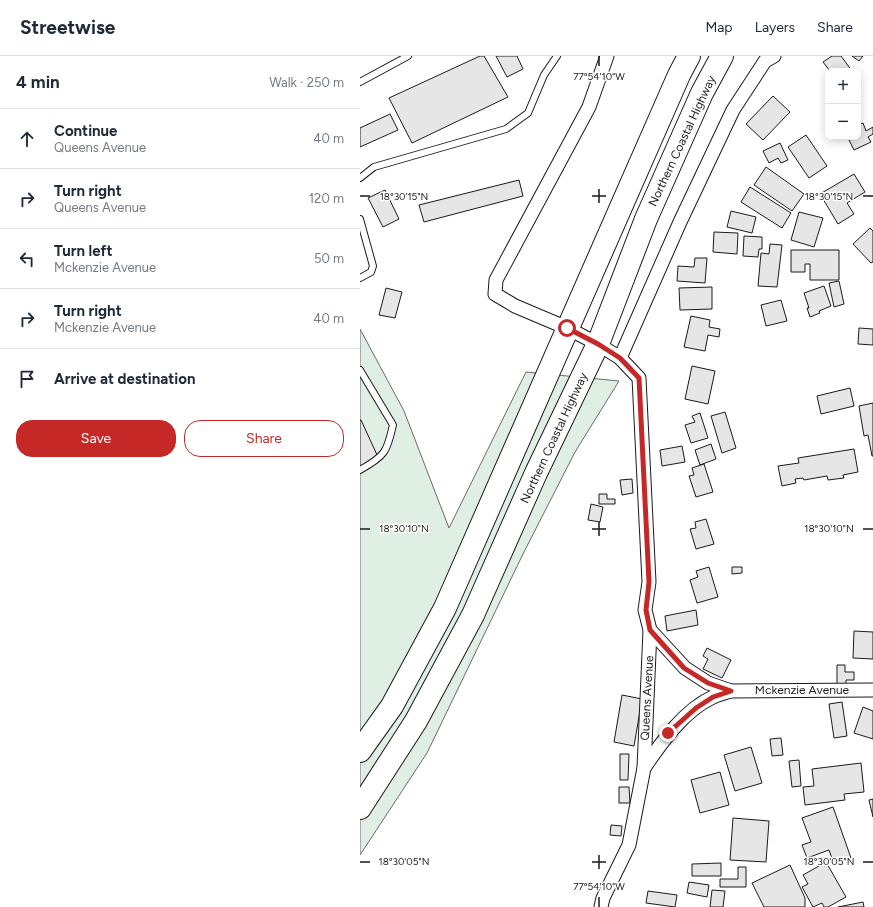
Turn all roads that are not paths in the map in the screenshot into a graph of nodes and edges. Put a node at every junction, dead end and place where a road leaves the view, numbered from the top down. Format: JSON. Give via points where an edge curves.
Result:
{"nodes":[{"id":1,"x":408,"y":56,"type":"edge"},
{"id":2,"x":557,"y":56,"type":"edge"},
{"id":3,"x":607,"y":56,"type":"edge"},
{"id":4,"x":689,"y":56,"type":"edge"},
{"id":5,"x":722,"y":56,"type":"edge"},
{"id":6,"x":774,"y":56,"type":"edge"},
{"id":7,"x":360,"y":82,"type":"edge"},
{"id":8,"x":360,"y":178,"type":"edge"},
{"id":9,"x":360,"y":219,"type":"edge"},
{"id":10,"x":360,"y":278,"type":"edge"},
{"id":11,"x":567,"y":328,"type":"junction"},
{"id":12,"x":598,"y":344,"type":"junction"},
{"id":13,"x":620,"y":358,"type":"junction"},
{"id":14,"x":360,"y":370,"type":"edge"},
{"id":15,"x":360,"y":470,"type":"edge"},
{"id":16,"x":650,"y":630,"type":"junction"},
{"id":17,"x":873,"y":690,"type":"edge"},
{"id":18,"x":731,"y":691,"type":"junction"},
{"id":19,"x":360,"y":751,"type":"edge"},
{"id":20,"x":644,"y":768,"type":"junction"},
{"id":21,"x":360,"y":808,"type":"edge"},
{"id":22,"x":601,"y":907,"type":"edge"}],
"edges":[{"from":1,"to":7,"type":"lane"},
{"from":2,"to":8,"type":"lane","via":[[544,75],[528,113],[506,129],[374,167]]},
{"from":3,"to":11,"type":"street","name":"Queens Avenue","via":[[589,107],[496,280],[495,294],[515,306]]},
{"from":4,"to":11,"type":"highway"},
{"from":5,"to":12,"type":"highway","name":"Northern Coastal Highway","via":[[702,93],[646,219]]},
{"from":6,"to":13,"type":"street","via":[[764,61],[733,110]]},
{"from":9,"to":10,"type":"lane","via":[[373,266],[371,272]]},
{"from":11,"to":12,"type":"street","name":"Queens Avenue"},
{"from":11,"to":19,"type":"highway","via":[[445,608],[392,706]]},
{"from":12,"to":13,"type":"street","name":"Queens Avenue"},
{"from":12,"to":21,"type":"highway","name":"Northern Coastal Highway","via":[[536,473],[473,614],[416,721]]},
{"from":13,"to":16,"type":"street","name":"Queens Avenue","via":[[639,378],[649,582],[646,610]]},
{"from":14,"to":15,"type":"lane","via":[[393,425],[388,446],[379,458]]},
{"from":16,"to":18,"type":"street","name":"Mckenzie Avenue","via":[[684,668],[708,683]]},
{"from":16,"to":20,"type":"street","name":"Queens Avenue"},
{"from":17,"to":18,"type":"street","name":"Mckenzie Avenue"},
{"from":18,"to":20,"type":"street","name":"Mckenzie Avenue","via":[[713,697],[696,708],[668,733]]},
{"from":20,"to":22,"type":"street","name":"Queens Avenue","via":[[630,845],[603,898]]}]}
